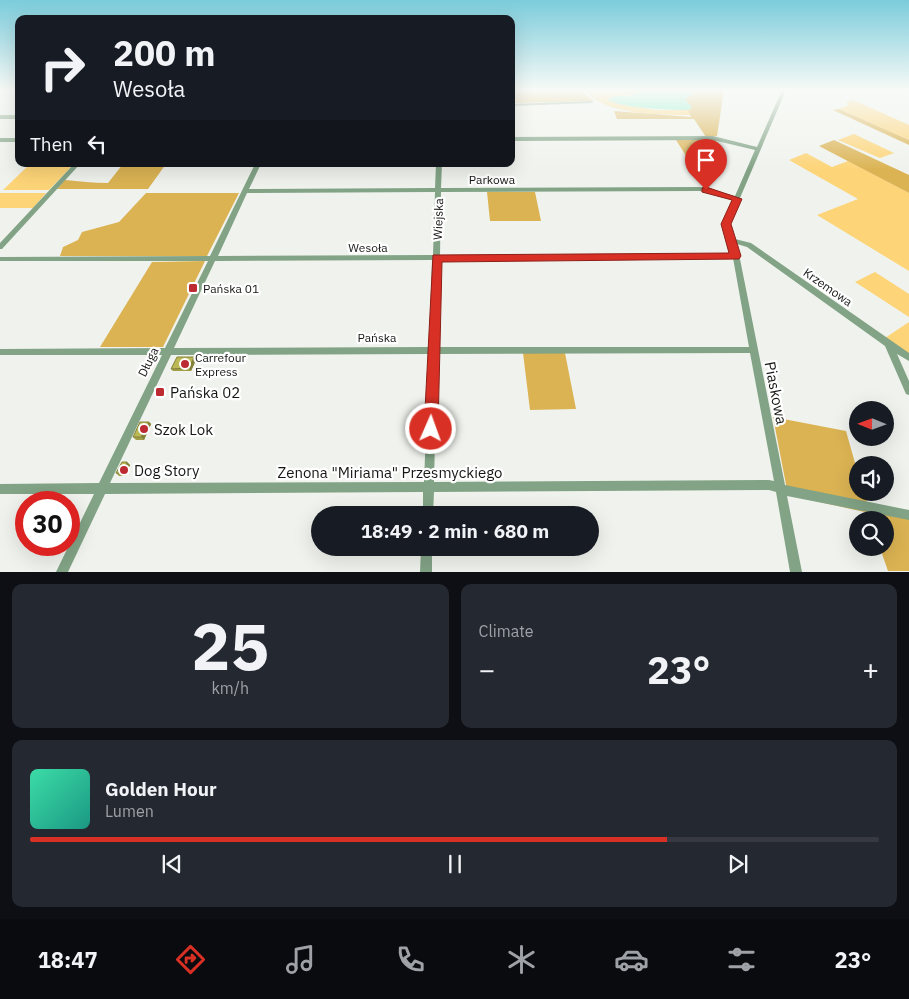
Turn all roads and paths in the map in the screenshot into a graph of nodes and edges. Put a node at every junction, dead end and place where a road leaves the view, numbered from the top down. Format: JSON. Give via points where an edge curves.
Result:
{"nodes":[{"id":1,"x":0,"y":117,"type":"edge"},
{"id":2,"x":15,"y":117,"type":"edge"},
{"id":3,"x":772,"y":117,"type":"edge"},
{"id":4,"x":515,"y":139,"type":"edge"},
{"id":5,"x":0,"y":140,"type":"edge"},
{"id":6,"x":15,"y":140,"type":"edge"},
{"id":7,"x":758,"y":149,"type":"junction"},
{"id":8,"x":74,"y":167,"type":"edge"},
{"id":9,"x":257,"y":167,"type":"edge"},
{"id":10,"x":439,"y":167,"type":"edge"},
{"id":11,"x":438,"y":190,"type":"junction"},
{"id":12,"x":245,"y":191,"type":"junction"},
{"id":13,"x":738,"y":199,"type":"junction"},
{"id":14,"x":732,"y":240,"type":"junction"},
{"id":15,"x":0,"y":247,"type":"edge"},
{"id":16,"x":735,"y":256,"type":"junction"},
{"id":17,"x":213,"y":258,"type":"junction"},
{"id":18,"x":436,"y":258,"type":"junction"},
{"id":19,"x":0,"y":259,"type":"edge"},
{"id":20,"x":889,"y":345,"type":"junction"},
{"id":21,"x":434,"y":349,"type":"junction"},
{"id":22,"x":754,"y":350,"type":"junction"},
{"id":23,"x":0,"y":352,"type":"edge"},
{"id":24,"x":167,"y":352,"type":"junction"},
{"id":25,"x":909,"y":358,"type":"edge"},
{"id":26,"x":898,"y":364,"type":"junction"},
{"id":27,"x":909,"y":391,"type":"edge"},
{"id":28,"x":429,"y":486,"type":"junction"},
{"id":29,"x":780,"y":488,"type":"junction"},
{"id":30,"x":0,"y":489,"type":"edge"},
{"id":31,"x":102,"y":489,"type":"junction"},
{"id":32,"x":428,"y":506,"type":"edge"},
{"id":33,"x":909,"y":515,"type":"edge"},
{"id":34,"x":427,"y":556,"type":"edge"},
{"id":35,"x":62,"y":572,"type":"edge"},
{"id":36,"x":426,"y":572,"type":"edge"},
{"id":37,"x":796,"y":572,"type":"edge"}],
"edges":[{"from":1,"to":2,"type":"street"},
{"from":3,"to":7,"type":"street"},
{"from":4,"to":7,"type":"street","via":[[713,138]]},
{"from":5,"to":6,"type":"street"},
{"from":7,"to":13,"type":"street"},
{"from":8,"to":15,"type":"street"},
{"from":9,"to":12,"type":"street","name":"Długa"},
{"from":10,"to":11,"type":"street","name":"Wiejska"},
{"from":11,"to":12,"type":"street","name":"Parkowa"},
{"from":11,"to":13,"type":"street","name":"Parkowa","via":[[700,190]]},
{"from":11,"to":18,"type":"street","name":"Wiejska"},
{"from":12,"to":17,"type":"street","name":"Długa"},
{"from":13,"to":14,"type":"street","name":"Piaskowa","via":[[726,224]]},
{"from":14,"to":16,"type":"street","name":"Piaskowa"},
{"from":14,"to":20,"type":"street","name":"Krzemowa","via":[[749,245]]},
{"from":16,"to":18,"type":"street","name":"Wesoła"},
{"from":16,"to":22,"type":"street","name":"Piaskowa"},
{"from":17,"to":18,"type":"street","name":"Wesoła"},
{"from":17,"to":19,"type":"street","name":"Wesoła"},
{"from":17,"to":24,"type":"street","name":"Długa"},
{"from":18,"to":21,"type":"street","name":"Wiejska"},
{"from":20,"to":25,"type":"street","name":"Krzemowa"},
{"from":20,"to":26,"type":"street"},
{"from":21,"to":22,"type":"street","name":"Pańska"},
{"from":21,"to":24,"type":"street","name":"Pańska"},
{"from":21,"to":28,"type":"street","name":"Wiejska"},
{"from":22,"to":29,"type":"street","name":"Piaskowa"},
{"from":23,"to":24,"type":"street","name":"Pańska"},
{"from":24,"to":31,"type":"street","name":"Długa"},
{"from":25,"to":26,"type":"street"},
{"from":26,"to":27,"type":"street"},
{"from":28,"to":29,"type":"street","name":"Zenona \"Miriama\" Przesmyckiego","via":[[769,485]]},
{"from":28,"to":31,"type":"street","name":"Zenona \"Miriama\" Przesmyckiego"},
{"from":28,"to":32,"type":"street","name":"Wiejska"},
{"from":29,"to":33,"type":"street","name":"Zenona \"Miriama\" Przesmyckiego"},
{"from":29,"to":37,"type":"street","name":"Piaskowa"},
{"from":30,"to":31,"type":"street","name":"Zenona \"Miriama\" Przesmyckiego"},
{"from":31,"to":35,"type":"street","name":"Długa"},
{"from":34,"to":36,"type":"street"}]}
